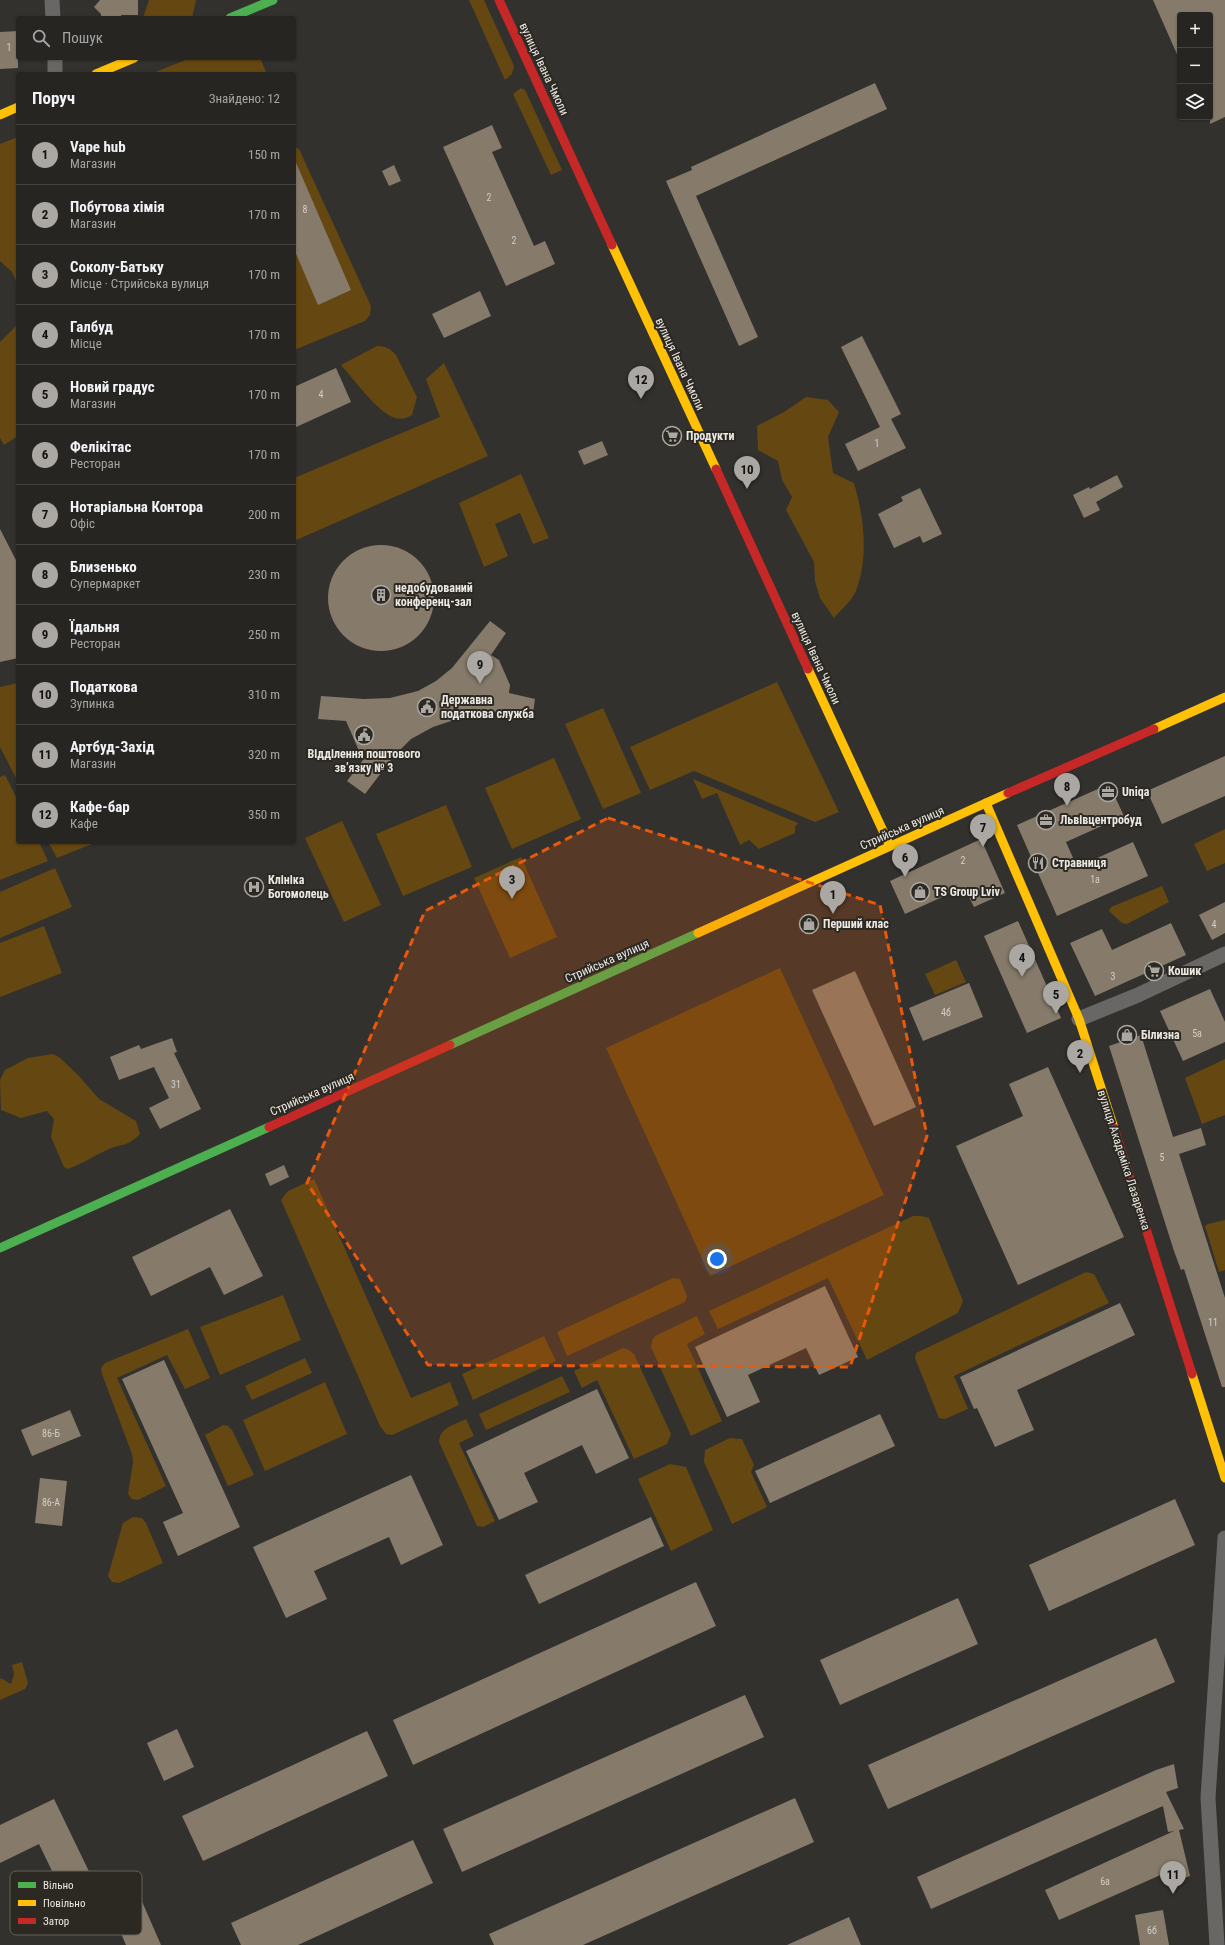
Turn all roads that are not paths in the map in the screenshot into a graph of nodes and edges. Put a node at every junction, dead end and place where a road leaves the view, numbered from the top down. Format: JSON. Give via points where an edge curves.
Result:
{"nodes":[{"id":1,"x":52,"y":0,"type":"edge"},
{"id":2,"x":273,"y":0,"type":"edge"},
{"id":3,"x":499,"y":0,"type":"edge"},
{"id":4,"x":53,"y":16,"type":"edge"},
{"id":5,"x":235,"y":16,"type":"edge"},
{"id":6,"x":55,"y":60,"type":"edge"},
{"id":7,"x":129,"y":60,"type":"edge"},
{"id":8,"x":56,"y":72,"type":"edge"},
{"id":9,"x":101,"y":72,"type":"edge"},
{"id":10,"x":16,"y":108,"type":"edge"},
{"id":11,"x":0,"y":114,"type":"edge"},
{"id":12,"x":1225,"y":697,"type":"edge"},
{"id":13,"x":986,"y":803,"type":"junction"},
{"id":14,"x":890,"y":846,"type":"junction"},
{"id":15,"x":1225,"y":954,"type":"edge"},
{"id":16,"x":1079,"y":1019,"type":"junction"},
{"id":17,"x":0,"y":1248,"type":"edge"},
{"id":18,"x":1225,"y":1478,"type":"edge"},
{"id":19,"x":1225,"y":1538,"type":"edge"},
{"id":20,"x":1217,"y":1945,"type":"edge"}],
"edges":[{"from":1,"to":4,"type":"street"},
{"from":2,"to":5,"type":"street"},
{"from":3,"to":14,"type":"street","name":"вулиця Івана Чмоли"},
{"from":6,"to":8,"type":"street"},
{"from":7,"to":9,"type":"street"},
{"from":10,"to":11,"type":"street"},
{"from":12,"to":13,"type":"street","name":"Стрийська вулиця"},
{"from":13,"to":14,"type":"street","name":"Стрийська вулиця"},
{"from":13,"to":16,"type":"street","name":"вулиця Академіка Лазаренка"},
{"from":14,"to":17,"type":"street","name":"Стрийська вулиця"},
{"from":15,"to":16,"type":"street","via":[[1138,995]]},
{"from":16,"to":18,"type":"street","name":"вулиця Академіка Лазаренка"},
{"from":19,"to":20,"type":"street","via":[[1208,1798]]}]}
